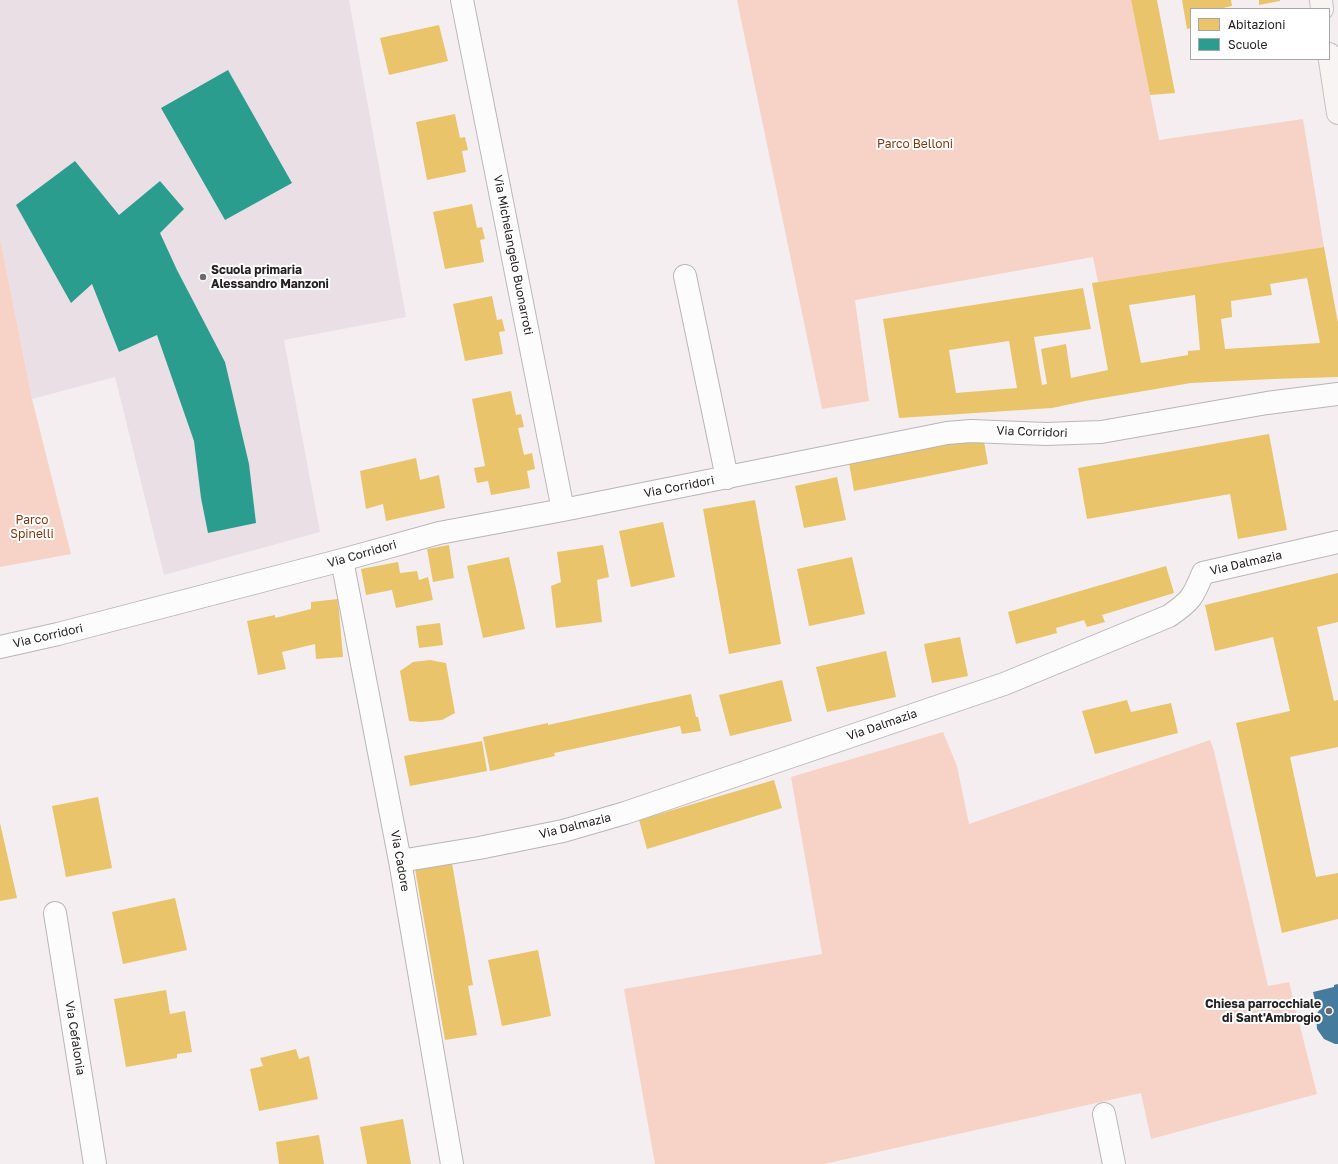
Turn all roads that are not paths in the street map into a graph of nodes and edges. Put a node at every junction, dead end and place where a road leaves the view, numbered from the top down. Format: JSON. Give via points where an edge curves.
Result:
{"nodes":[{"id":1,"x":462,"y":0,"type":"edge"},
{"id":2,"x":1330,"y":60,"type":"edge"},
{"id":3,"x":1338,"y":113,"type":"edge"},
{"id":4,"x":685,"y":276,"type":"dead end"},
{"id":5,"x":1338,"y":394,"type":"edge"},
{"id":6,"x":727,"y":478,"type":"junction"},
{"id":7,"x":563,"y":510,"type":"junction"},
{"id":8,"x":1338,"y":542,"type":"edge"},
{"id":9,"x":342,"y":560,"type":"junction"},
{"id":10,"x":0,"y":647,"type":"edge"},
{"id":11,"x":400,"y":861,"type":"junction"},
{"id":12,"x":56,"y":913,"type":"dead end"},
{"id":13,"x":1104,"y":1114,"type":"dead end"},
{"id":14,"x":95,"y":1164,"type":"edge"},
{"id":15,"x":452,"y":1164,"type":"edge"},
{"id":16,"x":1114,"y":1164,"type":"edge"}],
"edges":[{"from":1,"to":7,"type":"street","name":"Via Michelangelo Buonarroti"},
{"from":2,"to":3,"type":"main road"},
{"from":4,"to":6,"type":"street","name":"Via Corridori"},
{"from":5,"to":6,"type":"street","name":"Via Corridori","via":[[1267,403],[1101,432],[1046,434],[972,431],[947,434]]},
{"from":6,"to":7,"type":"street","name":"Via Corridori"},
{"from":7,"to":9,"type":"street","name":"Via Corridori","via":[[439,532]]},
{"from":8,"to":11,"type":"street","name":"Via Dalmazia","via":[[1203,573],[1193,596],[1169,616],[1155,622],[1004,684],[625,813],[563,831]]},
{"from":9,"to":10,"type":"street","name":"Via Corridori"},
{"from":9,"to":11,"type":"street","name":"Via Cadore"},
{"from":11,"to":15,"type":"street","name":"Via Cadore"},
{"from":12,"to":14,"type":"street","name":"Via Cefalonia"},
{"from":13,"to":16,"type":"street"}]}
